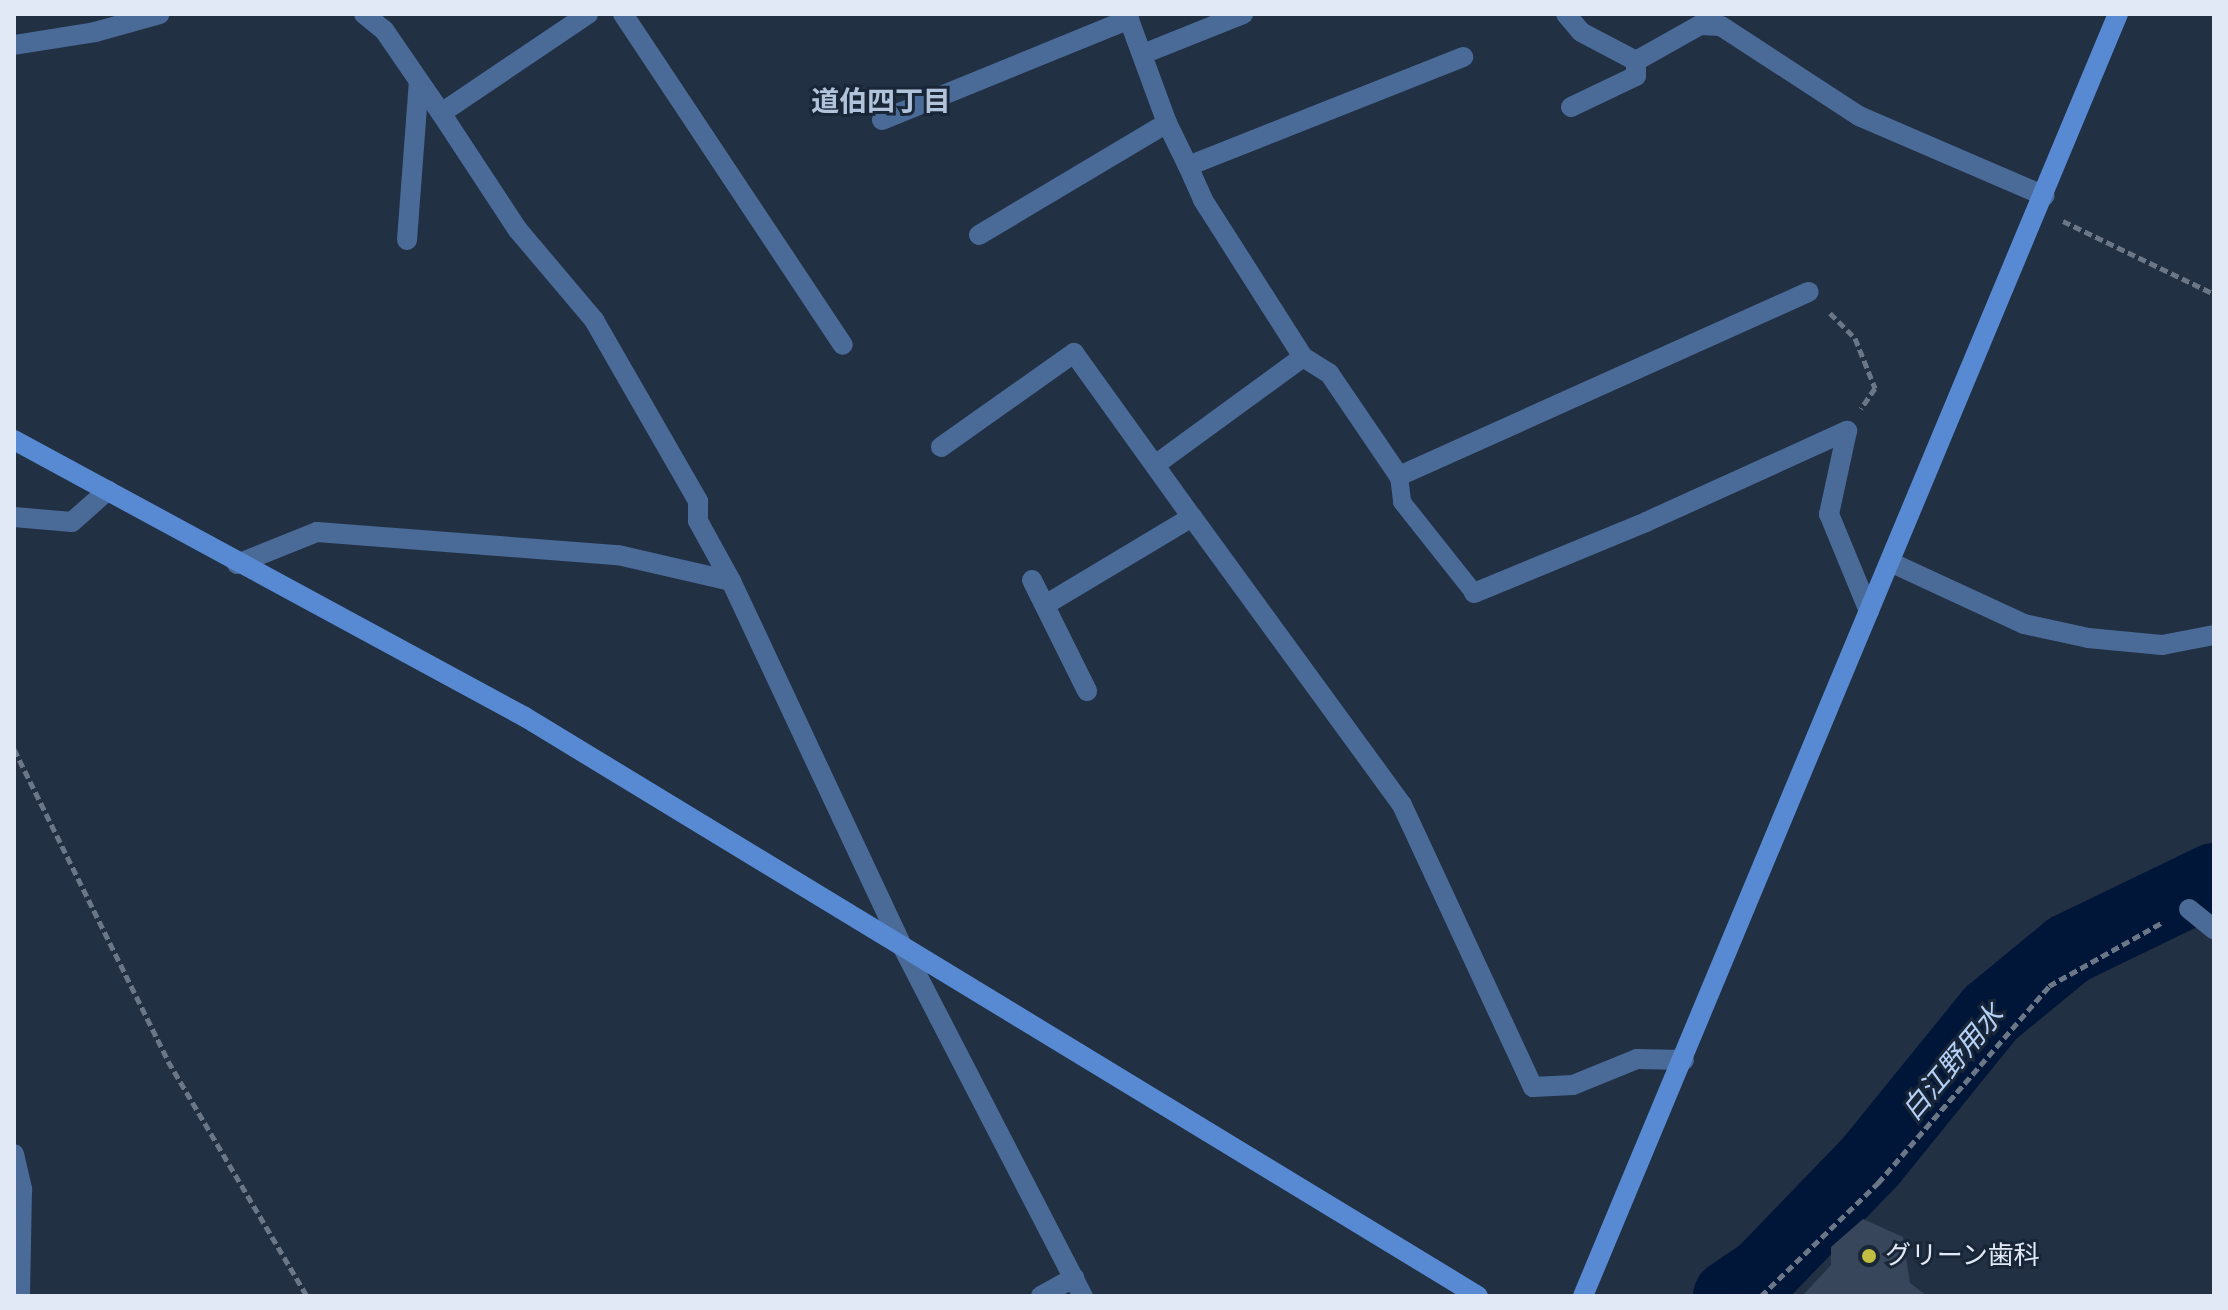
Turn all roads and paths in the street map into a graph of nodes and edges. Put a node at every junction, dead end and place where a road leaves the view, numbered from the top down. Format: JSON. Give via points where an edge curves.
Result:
{"nodes":[{"id":1,"x":160,"y":14,"type":"edge"},
{"id":2,"x":364,"y":14,"type":"edge"},
{"id":3,"x":588,"y":14,"type":"edge"},
{"id":4,"x":623,"y":14,"type":"edge"},
{"id":5,"x":1243,"y":14,"type":"edge"},
{"id":6,"x":1566,"y":14,"type":"edge"},
{"id":7,"x":2118,"y":14,"type":"edge"},
{"id":8,"x":1128,"y":17,"type":"edge"},
{"id":9,"x":14,"y":45,"type":"edge"},
{"id":10,"x":1143,"y":54,"type":"junction"},
{"id":11,"x":1463,"y":57,"type":"dead end"},
{"id":12,"x":1636,"y":61,"type":"junction"},
{"id":13,"x":419,"y":81,"type":"junction"},
{"id":14,"x":1571,"y":107,"type":"dead end"},
{"id":15,"x":441,"y":113,"type":"junction"},
{"id":16,"x":882,"y":120,"type":"dead end"},
{"id":17,"x":1167,"y":123,"type":"junction"},
{"id":18,"x":1188,"y":166,"type":"junction"},
{"id":19,"x":2042,"y":203,"type":"junction"},
{"id":20,"x":979,"y":235,"type":"dead end"},
{"id":21,"x":407,"y":240,"type":"dead end"},
{"id":22,"x":1809,"y":292,"type":"joint"},
{"id":23,"x":2214,"y":294,"type":"edge"},
{"id":24,"x":843,"y":345,"type":"dead end"},
{"id":25,"x":1303,"y":357,"type":"junction"},
{"id":26,"x":1847,"y":431,"type":"junction"},
{"id":27,"x":14,"y":440,"type":"edge"},
{"id":28,"x":941,"y":447,"type":"dead end"},
{"id":29,"x":1155,"y":465,"type":"junction"},
{"id":30,"x":1399,"y":476,"type":"junction"},
{"id":31,"x":108,"y":490,"type":"junction"},
{"id":32,"x":14,"y":517,"type":"edge"},
{"id":33,"x":1192,"y":517,"type":"junction"},
{"id":34,"x":1890,"y":562,"type":"junction"},
{"id":35,"x":237,"y":564,"type":"junction"},
{"id":36,"x":1032,"y":580,"type":"dead end"},
{"id":37,"x":731,"y":581,"type":"junction"},
{"id":38,"x":1474,"y":593,"type":"joint"},
{"id":39,"x":1045,"y":605,"type":"junction"},
{"id":40,"x":1869,"y":611,"type":"junction"},
{"id":41,"x":2214,"y":635,"type":"edge"},
{"id":42,"x":1087,"y":691,"type":"dead end"},
{"id":43,"x":14,"y":749,"type":"edge"},
{"id":44,"x":2189,"y":909,"type":"joint"},
{"id":45,"x":2214,"y":929,"type":"edge"},
{"id":46,"x":899,"y":940,"type":"junction"},
{"id":47,"x":1684,"y":1060,"type":"junction"},
{"id":48,"x":14,"y":1154,"type":"edge"},
{"id":49,"x":1079,"y":1287,"type":"edge"},
{"id":50,"x":20,"y":1296,"type":"edge"},
{"id":51,"x":307,"y":1296,"type":"edge"},
{"id":52,"x":1041,"y":1296,"type":"edge"},
{"id":53,"x":1478,"y":1296,"type":"edge"},
{"id":54,"x":1583,"y":1296,"type":"edge"},
{"id":55,"x":1761,"y":1296,"type":"edge"}],
"edges":[{"from":1,"to":9,"type":"street","via":[[95,32]]},
{"from":2,"to":13,"type":"street","via":[[384,30]]},
{"from":3,"to":15,"type":"street"},
{"from":4,"to":24,"type":"street"},
{"from":5,"to":10,"type":"street"},
{"from":6,"to":12,"type":"street","via":[[1581,32]]},
{"from":7,"to":19,"type":"street"},
{"from":8,"to":10,"type":"street"},
{"from":8,"to":16,"type":"street"},
{"from":10,"to":17,"type":"street"},
{"from":11,"to":18,"type":"street"},
{"from":12,"to":14,"type":"street","via":[[1636,76]]},
{"from":12,"to":19,"type":"street","via":[[1700,25],[1721,26],[1859,116]]},
{"from":13,"to":15,"type":"street"},
{"from":13,"to":21,"type":"street"},
{"from":15,"to":37,"type":"street","via":[[518,230],[594,320],[698,501],[698,521]]},
{"from":17,"to":18,"type":"street"},
{"from":17,"to":20,"type":"street"},
{"from":18,"to":25,"type":"street","via":[[1203,200]]},
{"from":19,"to":23,"type":"path"},
{"from":19,"to":34,"type":"street"},
{"from":22,"to":26,"type":"path","via":[[1855,338],[1875,388]]},
{"from":22,"to":30,"type":"street"},
{"from":25,"to":29,"type":"street"},
{"from":25,"to":30,"type":"street","via":[[1329,373]]},
{"from":26,"to":38,"type":"street"},
{"from":26,"to":40,"type":"street","via":[[1829,514]]},
{"from":27,"to":31,"type":"street"},
{"from":28,"to":29,"type":"street","via":[[1074,353]]},
{"from":29,"to":33,"type":"street"},
{"from":30,"to":38,"type":"lane","via":[[1402,502]]},
{"from":31,"to":32,"type":"street","via":[[72,522]]},
{"from":31,"to":35,"type":"street"},
{"from":33,"to":39,"type":"street"},
{"from":33,"to":47,"type":"street","via":[[1402,805],[1533,1087],[1573,1085],[1637,1059]]},
{"from":34,"to":40,"type":"street"},
{"from":34,"to":41,"type":"street","via":[[2024,624],[2088,638],[2162,645]]},
{"from":35,"to":37,"type":"street","via":[[317,532],[618,555]]},
{"from":35,"to":46,"type":"street","via":[[525,717]]},
{"from":36,"to":39,"type":"street"},
{"from":37,"to":46,"type":"street"},
{"from":39,"to":42,"type":"street"},
{"from":40,"to":47,"type":"street"},
{"from":43,"to":51,"type":"path","via":[[168,1061]]},
{"from":44,"to":45,"type":"street"},
{"from":44,"to":55,"type":"path","via":[[2049,986],[1878,1183]]},
{"from":46,"to":49,"type":"street"},
{"from":46,"to":53,"type":"street"},
{"from":47,"to":54,"type":"street"},
{"from":48,"to":50,"type":"street","via":[[22,1190]]},
{"from":49,"to":52,"type":"street"}]}
